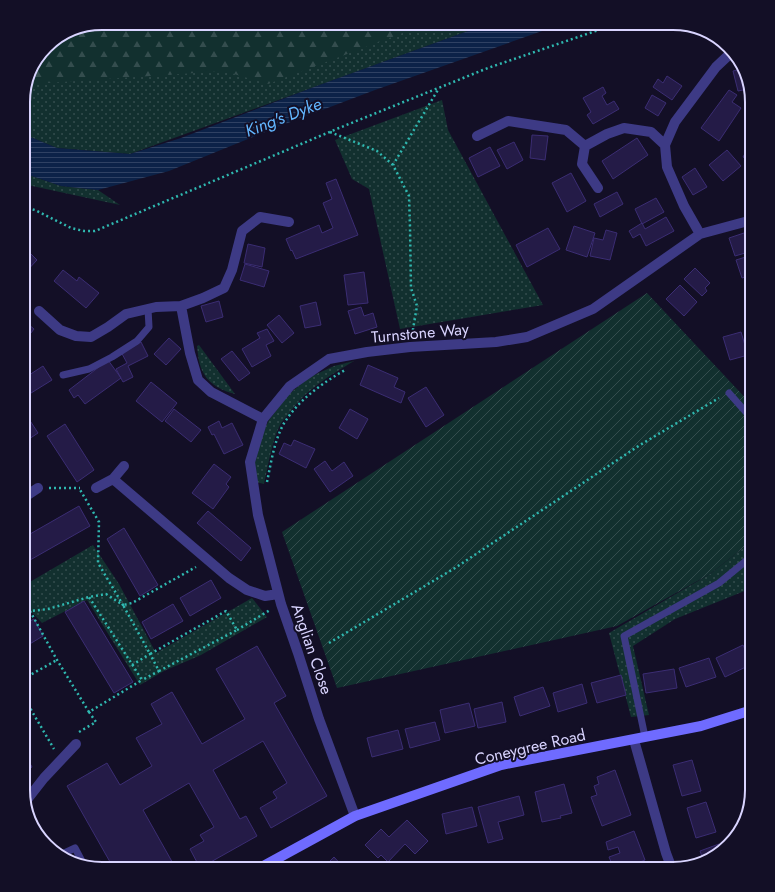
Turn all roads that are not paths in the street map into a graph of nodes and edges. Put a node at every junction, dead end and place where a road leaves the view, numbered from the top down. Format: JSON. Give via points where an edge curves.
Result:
{"nodes":[{"id":1,"x":728,"y":56,"type":"edge"},
{"id":2,"x":476,"y":136,"type":"dead end"},
{"id":3,"x":665,"y":145,"type":"junction"},
{"id":4,"x":585,"y":146,"type":"junction"},
{"id":5,"x":598,"y":188,"type":"dead end"},
{"id":6,"x":288,"y":222,"type":"dead end"},
{"id":7,"x":745,"y":222,"type":"edge"},
{"id":8,"x":700,"y":234,"type":"junction"},
{"id":9,"x":181,"y":306,"type":"junction"},
{"id":10,"x":148,"y":309,"type":"junction"},
{"id":11,"x":39,"y":311,"type":"dead end"},
{"id":12,"x":63,"y":375,"type":"dead end"},
{"id":13,"x":729,"y":392,"type":"road end"},
{"id":14,"x":745,"y":411,"type":"edge"},
{"id":15,"x":263,"y":419,"type":"junction"},
{"id":16,"x":124,"y":466,"type":"dead end"},
{"id":17,"x":113,"y":479,"type":"junction"},
{"id":18,"x":38,"y":488,"type":"road end"},
{"id":19,"x":96,"y":488,"type":"road end"},
{"id":20,"x":30,"y":493,"type":"edge"},
{"id":21,"x":745,"y":562,"type":"edge"},
{"id":22,"x":279,"y":599,"type":"junction"},
{"id":23,"x":745,"y":712,"type":"edge"},
{"id":24,"x":645,"y":737,"type":"junction"},
{"id":25,"x":634,"y":740,"type":"junction"},
{"id":26,"x":76,"y":744,"type":"road end"},
{"id":27,"x":31,"y":795,"type":"edge"},
{"id":28,"x":355,"y":816,"type":"junction"},
{"id":29,"x":67,"y":852,"type":"edge"},
{"id":30,"x":81,"y":859,"type":"edge"},
{"id":31,"x":271,"y":862,"type":"edge"},
{"id":32,"x":669,"y":862,"type":"edge"}],
"edges":[{"from":1,"to":3,"type":"street","via":[[716,67],[675,122]]},
{"from":2,"to":4,"type":"street","via":[[508,121],[566,130]]},
{"from":3,"to":4,"type":"street","via":[[651,132],[624,128]]},
{"from":3,"to":8,"type":"street","via":[[667,167]]},
{"from":4,"to":5,"type":"street","via":[[582,164]]},
{"from":6,"to":9,"type":"street","via":[[260,217],[242,231],[232,270],[224,288]]},
{"from":7,"to":8,"type":"street","name":"Turnstone Way"},
{"from":8,"to":15,"type":"street","name":"Turnstone Way","via":[[592,309],[527,337],[496,342],[410,347],[329,359],[290,386]]},
{"from":9,"to":10,"type":"street"},
{"from":9,"to":15,"type":"street","via":[[198,380],[211,392]]},
{"from":10,"to":11,"type":"street","via":[[126,314],[91,336],[76,336],[60,330]]},
{"from":10,"to":12,"type":"lane","via":[[150,327],[136,341],[88,369]]},
{"from":13,"to":14,"type":"lane"},
{"from":15,"to":22,"type":"street","name":"Turnstone Way","via":[[250,462],[258,515]]},
{"from":16,"to":17,"type":"street"},
{"from":17,"to":19,"type":"street"},
{"from":17,"to":22,"type":"street","name":"Anglian Close","via":[[229,578],[247,590]]},
{"from":18,"to":20,"type":"street"},
{"from":21,"to":24,"type":"lane","via":[[720,583],[624,636]]},
{"from":22,"to":28,"type":"street","name":"Anglian Close"},
{"from":23,"to":24,"type":"street","name":"Coneygree Road","via":[[701,726]]},
{"from":24,"to":25,"type":"street","name":"Coneygree Road"},
{"from":25,"to":28,"type":"street","name":"Coneygree Road","via":[[501,765]]},
{"from":25,"to":32,"type":"street"},
{"from":26,"to":27,"type":"street"},
{"from":28,"to":31,"type":"street","name":"Coneygree Road"},
{"from":29,"to":30,"type":"lane","via":[[75,848]]}]}
